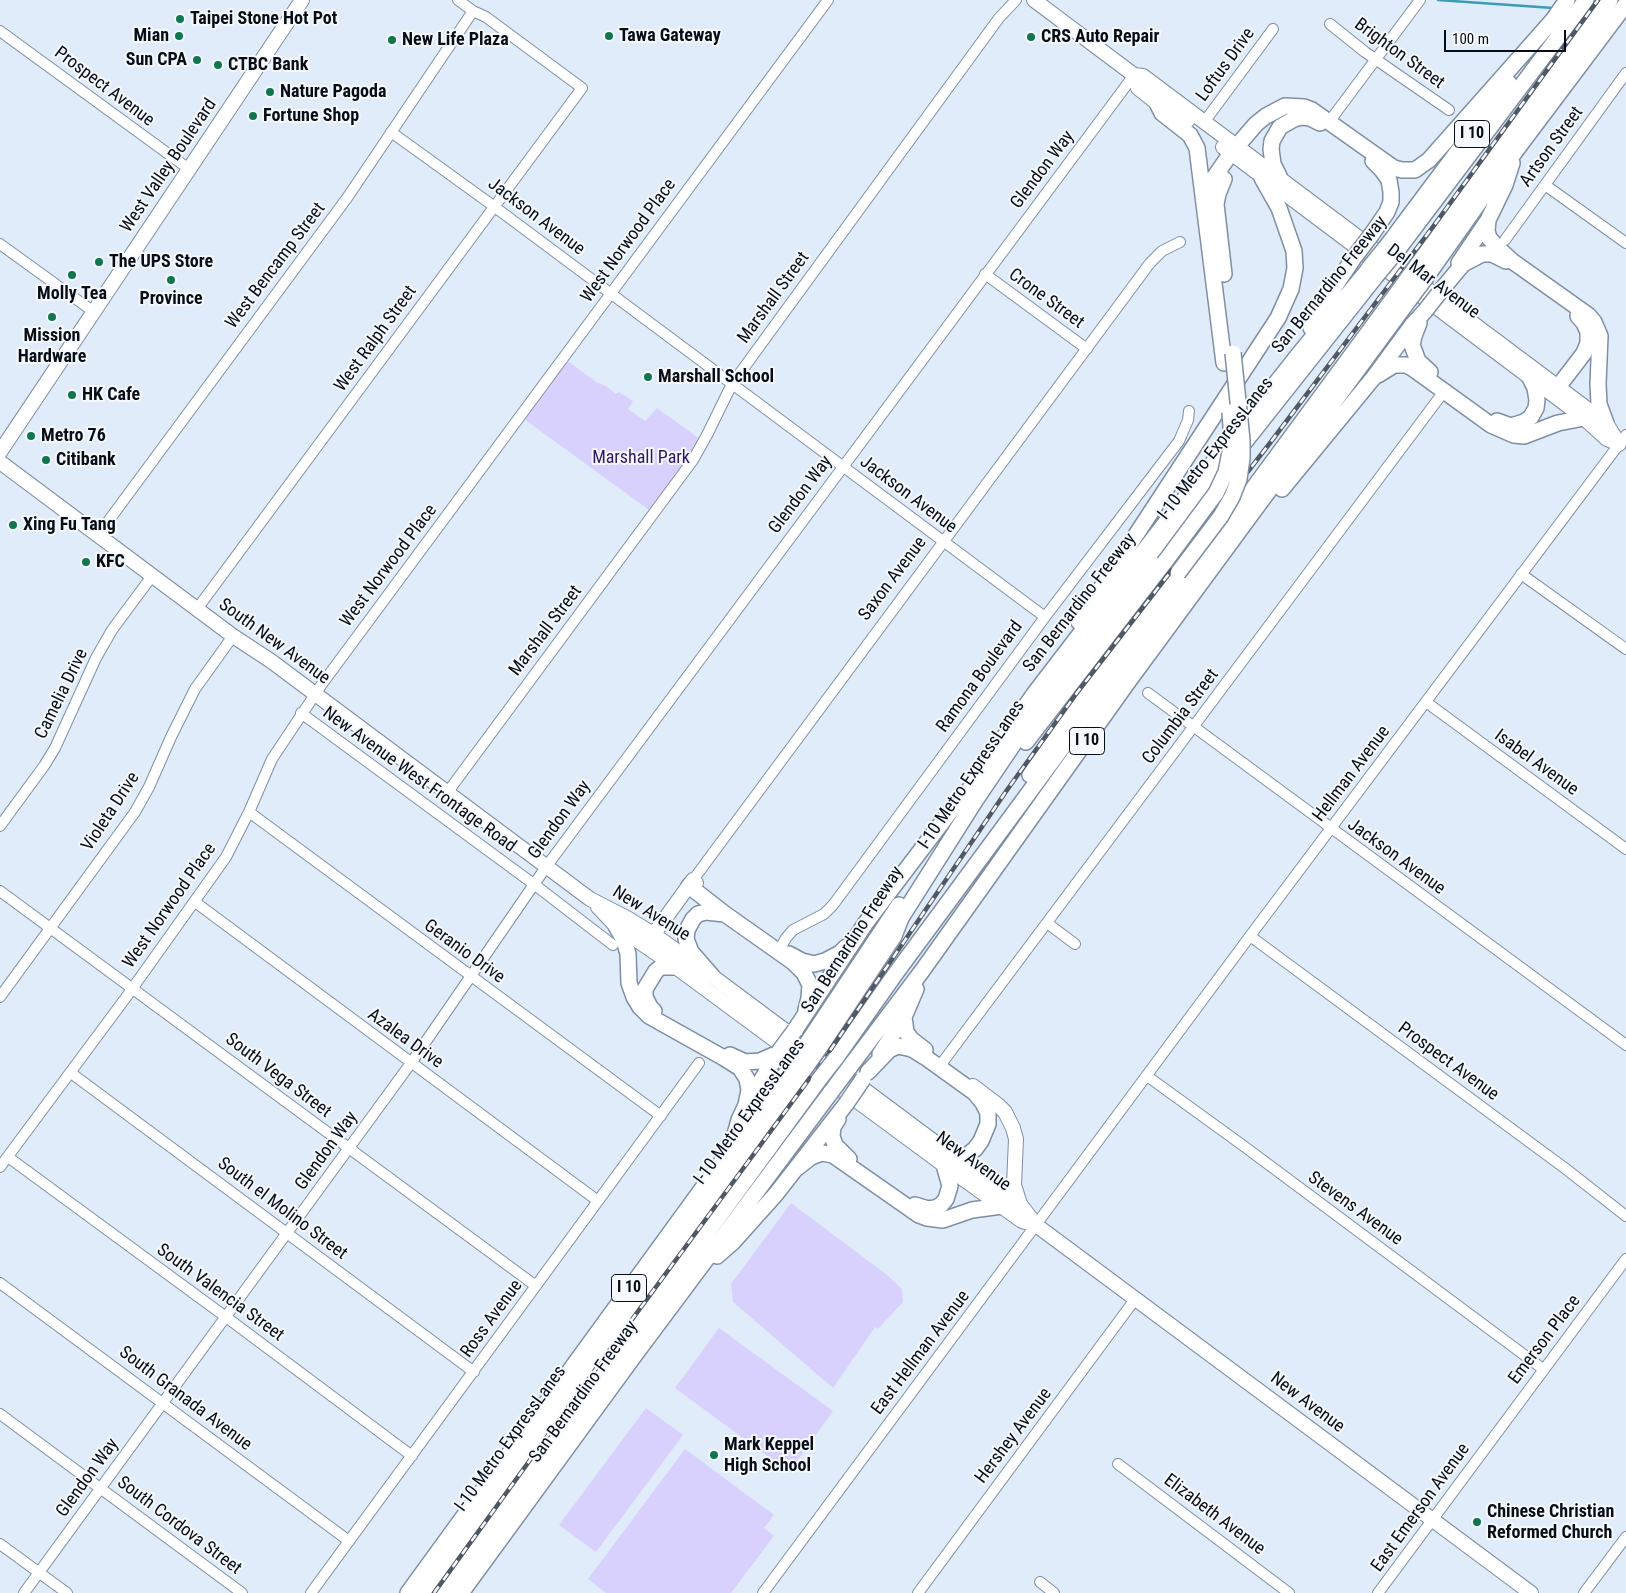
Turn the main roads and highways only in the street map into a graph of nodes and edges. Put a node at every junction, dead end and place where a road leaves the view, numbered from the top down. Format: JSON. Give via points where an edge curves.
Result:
{"nodes":[{"id":1,"x":302,"y":0,"type":"edge"},
{"id":2,"x":1034,"y":0,"type":"edge"},
{"id":3,"x":1567,"y":0,"type":"edge"},
{"id":4,"x":1586,"y":0,"type":"edge"},
{"id":5,"x":1610,"y":0,"type":"edge"},
{"id":6,"x":1626,"y":4,"type":"edge"},
{"id":7,"x":1553,"y":20,"type":"junction"},
{"id":8,"x":1134,"y":75,"type":"junction"},
{"id":9,"x":1157,"y":103,"type":"junction"},
{"id":10,"x":1517,"y":149,"type":"junction"},
{"id":11,"x":1236,"y":152,"type":"junction"},
{"id":12,"x":1279,"y":176,"type":"junction"},
{"id":13,"x":1262,"y":178,"type":"junction"},
{"id":14,"x":1205,"y":209,"type":"junction"},
{"id":15,"x":1488,"y":220,"type":"junction"},
{"id":16,"x":1391,"y":249,"type":"junction"},
{"id":17,"x":1421,"y":271,"type":"junction"},
{"id":18,"x":1372,"y":273,"type":"junction"},
{"id":19,"x":1443,"y":288,"type":"junction"},
{"id":20,"x":1403,"y":296,"type":"junction"},
{"id":21,"x":1425,"y":312,"type":"junction"},
{"id":22,"x":1299,"y":354,"type":"junction"},
{"id":23,"x":1229,"y":358,"type":"junction"},
{"id":24,"x":1374,"y":377,"type":"junction"},
{"id":25,"x":1530,"y":378,"type":"junction"},
{"id":26,"x":1558,"y":387,"type":"junction"},
{"id":27,"x":1584,"y":418,"type":"junction"},
{"id":28,"x":1606,"y":423,"type":"junction"},
{"id":29,"x":1624,"y":442,"type":"edge"},
{"id":30,"x":0,"y":452,"type":"edge"},
{"id":31,"x":0,"y":462,"type":"edge"},
{"id":32,"x":1254,"y":512,"type":"junction"},
{"id":33,"x":1034,"y":694,"type":"junction"},
{"id":34,"x":978,"y":775,"type":"junction"},
{"id":35,"x":691,"y":883,"type":"junction"},
{"id":36,"x":590,"y":899,"type":"junction"},
{"id":37,"x":725,"y":914,"type":"junction"},
{"id":38,"x":616,"y":926,"type":"junction"},
{"id":39,"x":653,"y":934,"type":"junction"},
{"id":40,"x":894,"y":936,"type":"junction"},
{"id":41,"x":856,"y":937,"type":"junction"},
{"id":42,"x":644,"y":947,"type":"junction"},
{"id":43,"x":781,"y":947,"type":"joint"},
{"id":44,"x":676,"y":967,"type":"junction"},
{"id":45,"x":922,"y":971,"type":"junction"},
{"id":46,"x":896,"y":973,"type":"junction"},
{"id":47,"x":712,"y":976,"type":"junction"},
{"id":48,"x":804,"y":1017,"type":"junction"},
{"id":49,"x":904,"y":1017,"type":"junction"},
{"id":50,"x":815,"y":1043,"type":"junction"},
{"id":51,"x":778,"y":1053,"type":"junction"},
{"id":52,"x":942,"y":1063,"type":"joint"},
{"id":53,"x":798,"y":1067,"type":"junction"},
{"id":54,"x":866,"y":1076,"type":"junction"},
{"id":55,"x":846,"y":1104,"type":"junction"},
{"id":56,"x":746,"y":1105,"type":"junction"},
{"id":57,"x":731,"y":1148,"type":"junction"},
{"id":58,"x":960,"y":1161,"type":"junction"},
{"id":59,"x":944,"y":1165,"type":"junction"},
{"id":60,"x":797,"y":1168,"type":"junction"},
{"id":61,"x":1020,"y":1204,"type":"junction"},
{"id":62,"x":1002,"y":1206,"type":"junction"},
{"id":63,"x":1036,"y":1224,"type":"junction"},
{"id":64,"x":695,"y":1275,"type":"junction"},
{"id":65,"x":408,"y":1593,"type":"edge"},
{"id":66,"x":422,"y":1593,"type":"edge"},
{"id":67,"x":444,"y":1593,"type":"edge"},
{"id":68,"x":461,"y":1593,"type":"edge"},
{"id":69,"x":1531,"y":1593,"type":"edge"}],
"edges":[{"from":1,"to":30,"type":"main road","name":"West Valley Boulevard"},
{"from":2,"to":8,"type":"main road","name":"Del Mar Avenue"},
{"from":3,"to":7,"type":"highway","name":"San Bernardino Freeway","number":"I 10"},
{"from":4,"to":16,"type":"highway","name":"I-10 Metro ExpressLanes"},
{"from":5,"to":17,"type":"highway"},
{"from":6,"to":10,"type":"highway","name":"San Bernardino Freeway","number":"I 10"},
{"from":7,"to":11,"type":"highway","via":[[1429,160],[1416,170],[1394,168],[1304,107],[1285,106],[1276,110],[1256,124]]},
{"from":7,"to":16,"type":"highway","name":"San Bernardino Freeway","number":"I 10"},
{"from":8,"to":9,"type":"main road","name":"Del Mar Avenue","via":[[1138,88]]},
{"from":8,"to":11,"type":"main road","name":"Del Mar Avenue","via":[[1144,76],[1205,121]]},
{"from":9,"to":11,"type":"main road","name":"Del Mar Avenue","via":[[1175,111]]},
{"from":9,"to":14,"type":"highway","via":[[1162,113],[1190,134],[1197,148]]},
{"from":10,"to":15,"type":"highway","via":[[1505,185]]},
{"from":10,"to":17,"type":"highway","name":"San Bernardino Freeway","number":"I 10"},
{"from":11,"to":12,"type":"main road","name":"Del Mar Avenue"},
{"from":11,"to":13,"type":"main road","name":"Del Mar Avenue"},
{"from":11,"to":14,"type":"highway","via":[[1213,179]]},
{"from":11,"to":23,"type":"highway","via":[[1216,204]]},
{"from":12,"to":22,"type":"highway","bridge":true,"via":[[1272,157],[1272,141],[1286,122],[1302,117],[1317,121],[1374,162],[1391,186],[1386,212],[1325,301]]},
{"from":12,"to":26,"type":"main road","name":"Del Mar Avenue"},
{"from":13,"to":25,"type":"main road","name":"Del Mar Avenue"},
{"from":13,"to":33,"type":"highway","via":[[1279,208],[1294,250],[1291,289],[1278,318],[1103,582]]},
{"from":14,"to":23,"type":"highway"},
{"from":15,"to":19,"type":"highway"},
{"from":15,"to":28,"type":"highway","via":[[1489,238],[1498,248],[1594,322],[1600,336],[1599,404]]},
{"from":16,"to":18,"type":"highway","name":"I-10 Metro ExpressLanes","bridge":true},
{"from":17,"to":20,"type":"highway","name":"San Bernardino Freeway","number":"I 10","bridge":true},
{"from":18,"to":22,"type":"highway","name":"San Bernardino Freeway","number":"I 10"},
{"from":18,"to":40,"type":"highway","name":"I-10 Metro ExpressLanes","via":[[1023,730],[901,918]]},
{"from":19,"to":21,"type":"highway","bridge":true},
{"from":19,"to":26,"type":"highway","via":[[1472,258],[1492,254],[1510,263],[1575,312],[1588,332],[1588,343]]},
{"from":20,"to":32,"type":"highway","name":"San Bernardino Freeway","number":"I 10"},
{"from":20,"to":46,"type":"highway","name":"I-10 Metro ExpressLanes"},
{"from":21,"to":24,"type":"highway"},
{"from":21,"to":25,"type":"highway","via":[[1412,345],[1418,361],[1499,422],[1512,426],[1531,417],[1537,400]]},
{"from":22,"to":33,"type":"highway","name":"San Bernardino Freeway","number":"I 10"},
{"from":23,"to":40,"type":"highway","bridge":true,"via":[[1230,452],[1226,472],[1216,493],[1020,750]]},
{"from":23,"to":46,"type":"highway","bridge":true,"via":[[1242,440],[1239,479],[1232,497],[1049,746]]},
{"from":24,"to":27,"type":"highway","via":[[1394,365],[1406,365],[1491,425],[1514,435],[1524,436],[1558,423]]},
{"from":24,"to":32,"type":"highway","via":[[1277,495]]},
{"from":25,"to":27,"type":"main road","name":"Del Mar Avenue"},
{"from":26,"to":28,"type":"main road","name":"Del Mar Avenue"},
{"from":27,"to":29,"type":"main road","name":"Del Mar Avenue","via":[[1607,439]]},
{"from":28,"to":29,"type":"main road","name":"Del Mar Avenue"},
{"from":31,"to":36,"type":"main road","name":"South New Avenue"},
{"from":32,"to":45,"type":"highway","name":"San Bernardino Freeway","number":"I 10"},
{"from":33,"to":34,"type":"highway","name":"San Bernardino Freeway","number":"I 10"},
{"from":34,"to":41,"type":"highway"},
{"from":34,"to":50,"type":"highway","name":"San Bernardino Freeway","number":"I 10"},
{"from":35,"to":37,"type":"highway"},
{"from":35,"to":39,"type":"main road","name":"Saxon Avenue"},
{"from":35,"to":43,"type":"main road"},
{"from":36,"to":38,"type":"main road","name":"New Avenue"},
{"from":36,"to":39,"type":"main road","name":"New Avenue"},
{"from":37,"to":47,"type":"highway","via":[[698,914],[687,930],[686,939],[691,952]]},
{"from":37,"to":48,"type":"highway","via":[[793,962],[804,974],[810,985]]},
{"from":38,"to":42,"type":"main road","name":"New Avenue"},
{"from":38,"to":56,"type":"highway","via":[[628,954],[629,983],[640,1007],[649,1016],[740,1068],[749,1090]]},
{"from":39,"to":42,"type":"main road","name":"Saxon Avenue"},
{"from":39,"to":47,"type":"main road","name":"New Avenue"},
{"from":40,"to":50,"type":"highway","name":"I-10 Metro ExpressLanes"},
{"from":41,"to":43,"type":"highway","via":[[840,953],[814,964],[793,956]]},
{"from":41,"to":48,"type":"highway"},
{"from":42,"to":44,"type":"main road","name":"New Avenue"},
{"from":44,"to":51,"type":"highway","via":[[656,971],[645,989],[650,1007],[660,1016],[745,1062],[760,1061]]},
{"from":44,"to":59,"type":"main road","name":"New Avenue"},
{"from":45,"to":49,"type":"highway"},
{"from":45,"to":64,"type":"highway","name":"San Bernardino Freeway","number":"I 10","bridge":true},
{"from":46,"to":67,"type":"highway","name":"I-10 Metro ExpressLanes","bridge":true},
{"from":47,"to":58,"type":"main road","name":"New Avenue"},
{"from":48,"to":51,"type":"highway","bridge":true},
{"from":49,"to":52,"type":"highway","via":[[906,1032],[911,1039]]},
{"from":49,"to":54,"type":"highway"},
{"from":50,"to":53,"type":"highway","name":"San Bernardino Freeway","number":"I 10","bridge":true},
{"from":51,"to":56,"type":"highway"},
{"from":52,"to":61,"type":"main road","via":[[998,1105],[1009,1120],[1016,1139],[1014,1185]]},
{"from":53,"to":57,"type":"highway","name":"San Bernardino Freeway","number":"I 10"},
{"from":53,"to":66,"type":"highway","name":"I-10 Metro ExpressLanes"},
{"from":54,"to":55,"type":"highway","bridge":true},
{"from":54,"to":58,"type":"highway","via":[[889,1050],[898,1046],[912,1049],[975,1093],[988,1113],[988,1124],[975,1149]]},
{"from":55,"to":59,"type":"highway","via":[[833,1127],[835,1145],[850,1160],[906,1200],[928,1209],[941,1205],[950,1186]]},
{"from":55,"to":60,"type":"highway"},
{"from":56,"to":57,"type":"highway"},
{"from":57,"to":65,"type":"highway","name":"San Bernardino Freeway","number":"I 10"},
{"from":58,"to":61,"type":"main road","name":"New Avenue"},
{"from":59,"to":62,"type":"main road","name":"New Avenue"},
{"from":60,"to":62,"type":"highway","via":[[816,1155],[832,1155],[927,1218],[943,1220],[972,1210]]},
{"from":60,"to":64,"type":"highway","via":[[733,1242]]},
{"from":61,"to":63,"type":"main road","name":"New Avenue"},
{"from":62,"to":63,"type":"main road","name":"New Avenue","via":[[1022,1221]]},
{"from":63,"to":69,"type":"main road","name":"New Avenue"},
{"from":64,"to":68,"type":"highway","name":"San Bernardino Freeway","number":"I 10"}]}
